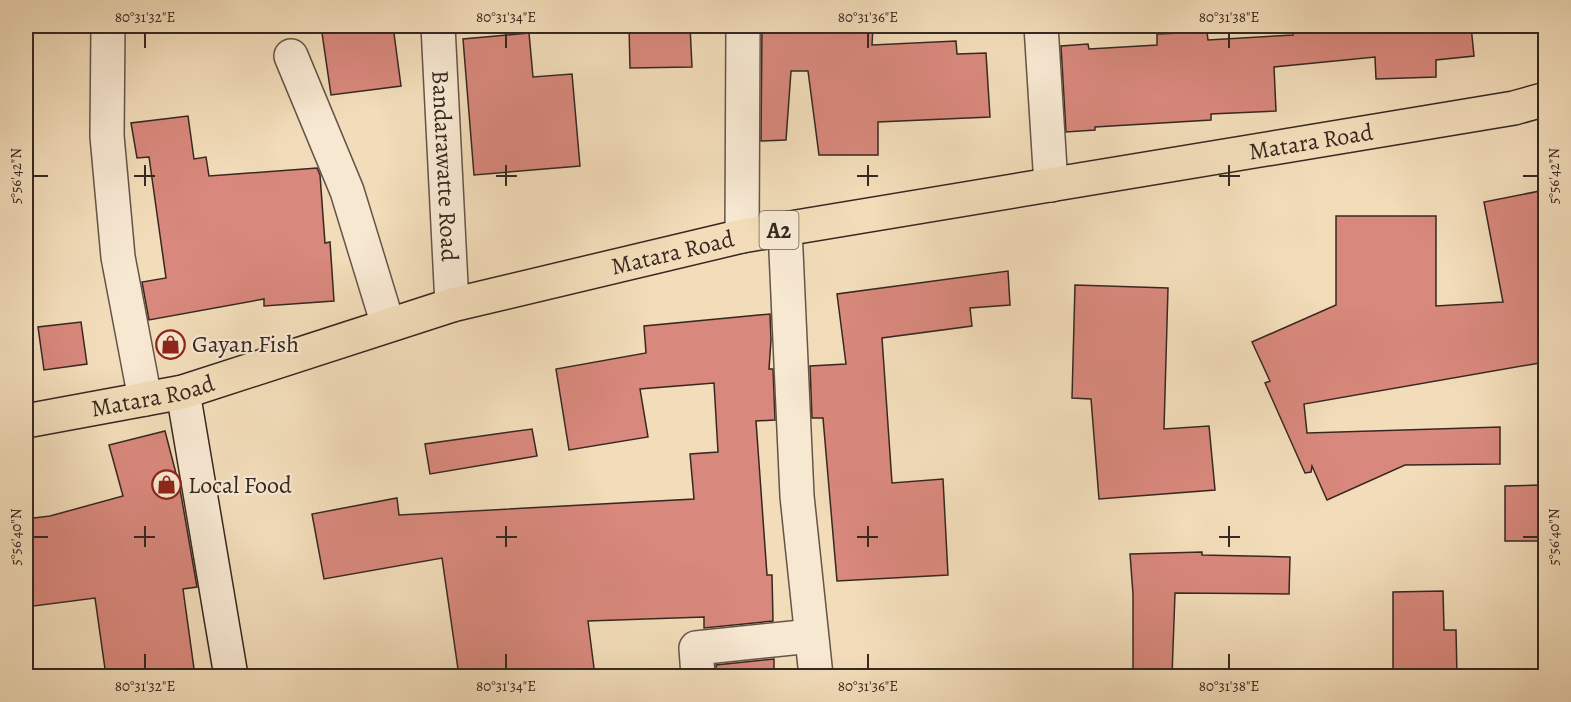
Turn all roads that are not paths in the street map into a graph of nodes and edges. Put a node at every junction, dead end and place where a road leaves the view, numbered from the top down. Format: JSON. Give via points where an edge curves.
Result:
{"nodes":[{"id":1,"x":108,"y":26,"type":"edge"},
{"id":2,"x":438,"y":26,"type":"edge"},
{"id":3,"x":743,"y":26,"type":"edge"},
{"id":4,"x":1041,"y":26,"type":"edge"},
{"id":5,"x":291,"y":56,"type":"dead end"},
{"id":6,"x":1545,"y":99,"type":"edge"},
{"id":7,"x":1051,"y":185,"type":"junction"},
{"id":8,"x":785,"y":229,"type":"junction"},
{"id":9,"x":742,"y":236,"type":"junction"},
{"id":10,"x":452,"y":305,"type":"junction"},
{"id":11,"x":388,"y":326,"type":"junction"},
{"id":12,"x":183,"y":392,"type":"junction"},
{"id":13,"x":145,"y":399,"type":"junction"},
{"id":14,"x":26,"y":421,"type":"edge"},
{"id":15,"x":811,"y":636,"type":"junction"},
{"id":16,"x":231,"y":676,"type":"edge"},
{"id":17,"x":698,"y":676,"type":"edge"},
{"id":18,"x":816,"y":676,"type":"edge"}],
"edges":[{"from":1,"to":13,"type":"street","via":[[107,136],[118,257]]},
{"from":2,"to":10,"type":"street","name":"Bandarawatte Road"},
{"from":3,"to":9,"type":"street"},
{"from":4,"to":7,"type":"street"},
{"from":5,"to":11,"type":"street","via":[[347,191]]},
{"from":6,"to":7,"type":"highway","name":"Matara Road","number":"A2","via":[[1514,108]]},
{"from":7,"to":8,"type":"highway","name":"Matara Road","number":"A2"},
{"from":8,"to":9,"type":"highway","name":"Matara Road","number":"A2"},
{"from":8,"to":15,"type":"street","via":[[797,496]]},
{"from":9,"to":10,"type":"highway","name":"Matara Road","number":"A2"},
{"from":10,"to":11,"type":"highway","name":"Matara Road","number":"A2"},
{"from":11,"to":12,"type":"highway","name":"Matara Road","number":"A2"},
{"from":12,"to":13,"type":"highway","name":"Matara Road","number":"A2"},
{"from":12,"to":16,"type":"street"},
{"from":13,"to":14,"type":"highway","name":"Matara Road","number":"A2"},
{"from":15,"to":17,"type":"street","via":[[696,648]]},
{"from":15,"to":18,"type":"street"}]}
